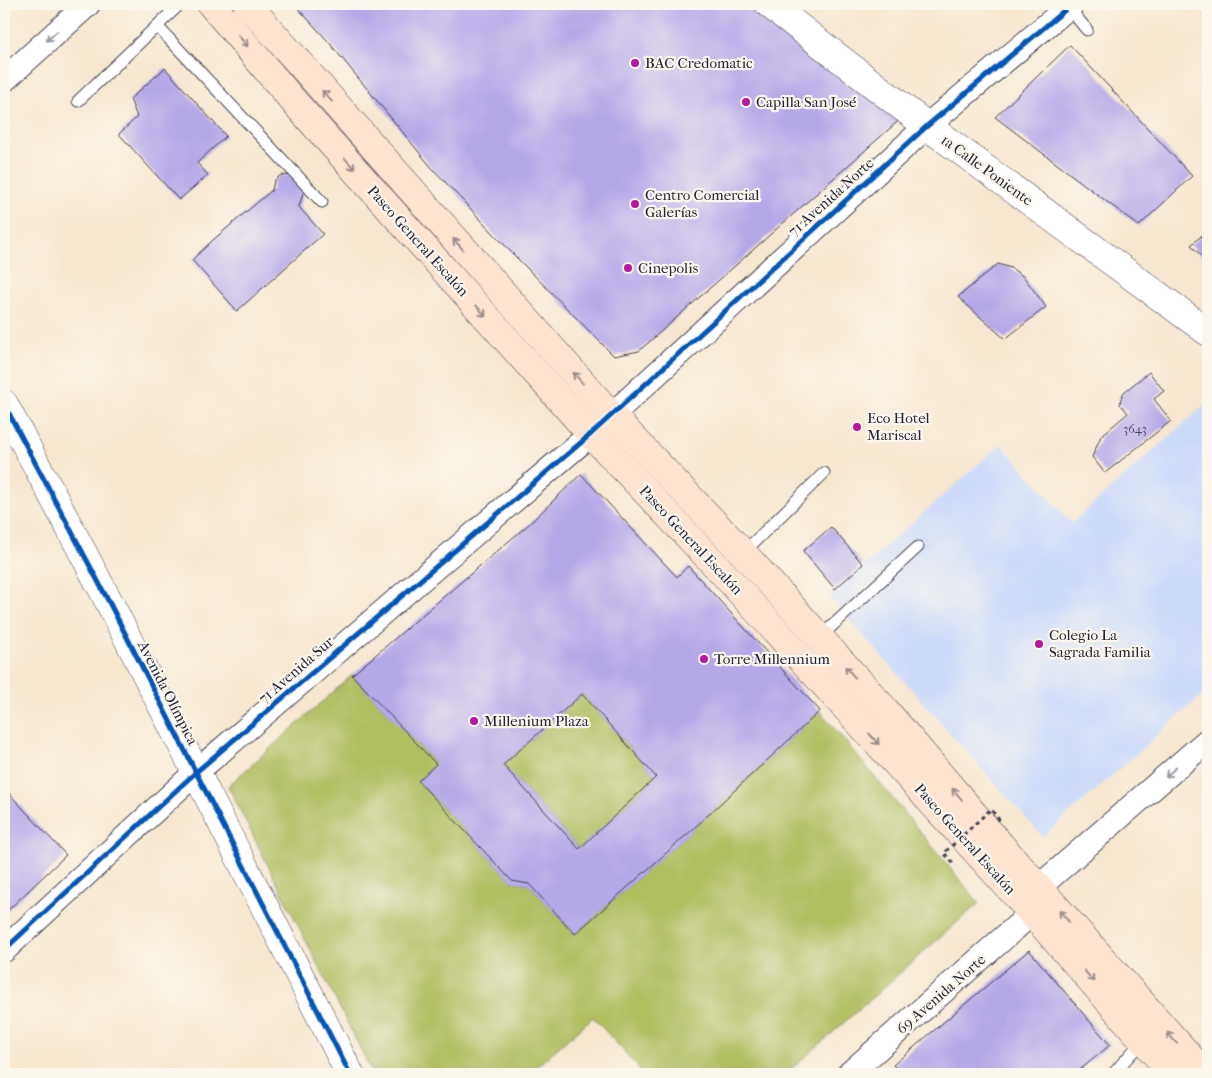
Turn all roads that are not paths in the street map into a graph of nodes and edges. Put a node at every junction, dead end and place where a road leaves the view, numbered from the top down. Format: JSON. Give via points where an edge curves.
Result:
{"nodes":[{"id":1,"x":180,"y":4,"type":"edge"},
{"id":2,"x":212,"y":4,"type":"edge"},
{"id":3,"x":247,"y":4,"type":"edge"},
{"id":4,"x":769,"y":4,"type":"edge"},
{"id":5,"x":1070,"y":5,"type":"edge"},
{"id":6,"x":78,"y":10,"type":"edge"},
{"id":7,"x":157,"y":26,"type":"junction"},
{"id":8,"x":1087,"y":30,"type":"dead end"},
{"id":9,"x":4,"y":80,"type":"edge"},
{"id":10,"x":78,"y":101,"type":"dead end"},
{"id":11,"x":928,"y":126,"type":"junction"},
{"id":12,"x":322,"y":202,"type":"dead end"},
{"id":13,"x":1208,"y":332,"type":"edge"},
{"id":14,"x":4,"y":404,"type":"edge"},
{"id":15,"x":610,"y":414,"type":"junction"},
{"id":16,"x":591,"y":434,"type":"junction"},
{"id":17,"x":620,"y":464,"type":"junction"},
{"id":18,"x":824,"y":473,"type":"dead end"},
{"id":19,"x":640,"y":502,"type":"dead end"},
{"id":20,"x":918,"y":547,"type":"dead end"},
{"id":21,"x":743,"y":553,"type":"junction"},
{"id":22,"x":820,"y":638,"type":"junction"},
{"id":23,"x":807,"y":683,"type":"dead end"},
{"id":24,"x":833,"y":694,"type":"junction"},
{"id":25,"x":1208,"y":740,"type":"edge"},
{"id":26,"x":195,"y":773,"type":"junction"},
{"id":27,"x":1036,"y":900,"type":"junction"},
{"id":28,"x":4,"y":950,"type":"edge"},
{"id":29,"x":1144,"y":1039,"type":"junction"},
{"id":30,"x":350,"y":1074,"type":"edge"},
{"id":31,"x":849,"y":1074,"type":"edge"},
{"id":32,"x":1113,"y":1074,"type":"edge"},
{"id":33,"x":1173,"y":1074,"type":"edge"},
{"id":34,"x":1205,"y":1074,"type":"edge"}],
"edges":[{"from":1,"to":7,"type":"lane"},
{"from":2,"to":16,"type":"main road","name":"Paseo General Escalón","one_way":true,"via":[[296,104]]},
{"from":15,"to":3,"type":"main road","name":"Paseo General Escalón","one_way":true},
{"from":4,"to":11,"type":"street","name":"1a Calle Poniente"},
{"from":5,"to":8,"type":"lane"},
{"from":5,"to":11,"type":"street","name":"71 Avenida Norte"},
{"from":6,"to":9,"type":"street","one_way":true},
{"from":7,"to":10,"type":"lane"},
{"from":7,"to":12,"type":"lane"},
{"from":11,"to":13,"type":"street","name":"1a Calle Poniente"},
{"from":11,"to":15,"type":"street","name":"71 Avenida Norte"},
{"from":14,"to":26,"type":"street","name":"Avenida Olímpica"},
{"from":15,"to":16,"type":"street","name":"71 Avenida Sur"},
{"from":15,"to":21,"type":"main road","name":"Paseo General Escalón"},
{"from":16,"to":17,"type":"main road","name":"Paseo General Escalón"},
{"from":16,"to":26,"type":"street","name":"71 Avenida Sur"},
{"from":17,"to":19,"type":"lane"},
{"from":17,"to":24,"type":"main road","name":"Paseo General Escalón"},
{"from":18,"to":21,"type":"lane"},
{"from":20,"to":22,"type":"lane"},
{"from":21,"to":22,"type":"main road","name":"Paseo General Escalón"},
{"from":27,"to":22,"type":"main road","name":"Paseo General Escalón","one_way":true},
{"from":23,"to":24,"type":"lane","via":[[814,690]]},
{"from":24,"to":27,"type":"main road","name":"Paseo General Escalón","one_way":true},
{"from":25,"to":27,"type":"street","name":"69 Avenida Norte","one_way":true},
{"from":26,"to":28,"type":"street","name":"71 Avenida Sur"},
{"from":26,"to":30,"type":"street","name":"Avenida Olímpica"},
{"from":27,"to":29,"type":"main road","name":"Paseo General Escalón","one_way":true},
{"from":27,"to":31,"type":"street","name":"69 Avenida Norte"},
{"from":34,"to":27,"type":"main road","name":"Paseo General Escalón","one_way":true},
{"from":29,"to":32,"type":"lane"},
{"from":29,"to":33,"type":"main road","name":"Paseo General Escalón"}]}
